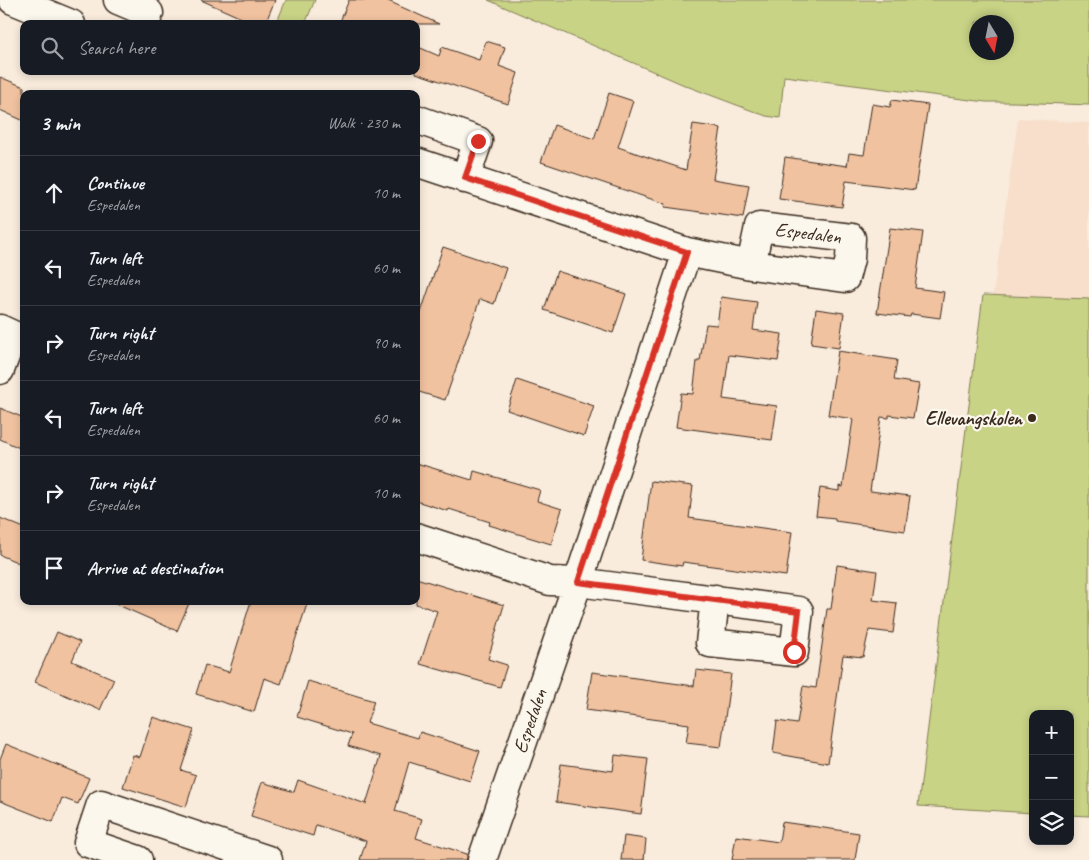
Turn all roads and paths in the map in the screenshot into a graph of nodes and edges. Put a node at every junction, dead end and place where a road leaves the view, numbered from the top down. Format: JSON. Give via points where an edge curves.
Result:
{"nodes":[{"id":1,"x":13,"y":0,"type":"edge"},
{"id":2,"x":118,"y":0,"type":"edge"},
{"id":3,"x":59,"y":13,"type":"edge"},
{"id":4,"x":146,"y":20,"type":"edge"},
{"id":5,"x":420,"y":120,"type":"edge"},
{"id":6,"x":420,"y":163,"type":"edge"},
{"id":7,"x":465,"y":178,"type":"junction"},
{"id":8,"x":687,"y":252,"type":"junction"},
{"id":9,"x":751,"y":265,"type":"dead end"},
{"id":10,"x":0,"y":329,"type":"edge"},
{"id":11,"x":0,"y":370,"type":"edge"},
{"id":12,"x":420,"y":538,"type":"edge"},
{"id":13,"x":578,"y":582,"type":"junction"},
{"id":14,"x":715,"y":599,"type":"dead end"},
{"id":15,"x":202,"y":849,"type":"edge"},
{"id":16,"x":138,"y":860,"type":"edge"},
{"id":17,"x":268,"y":860,"type":"edge"},
{"id":18,"x":482,"y":860,"type":"edge"}],
"edges":[{"from":1,"to":3,"type":"street"},
{"from":2,"to":4,"type":"street","via":[[149,13]]},
{"from":5,"to":7,"type":"street","via":[[478,141]]},
{"from":6,"to":7,"type":"street"},
{"from":7,"to":8,"type":"street"},
{"from":8,"to":9,"type":"street"},
{"from":8,"to":13,"type":"street","name":"Espedalen"},
{"from":10,"to":11,"type":"street","via":[[13,335]]},
{"from":12,"to":13,"type":"street","via":[[550,581]]},
{"from":13,"to":14,"type":"street"},
{"from":13,"to":18,"type":"street","name":"Espedalen"},
{"from":15,"to":16,"type":"street","via":[[102,804],[88,843]]},
{"from":15,"to":17,"type":"street"}]}
